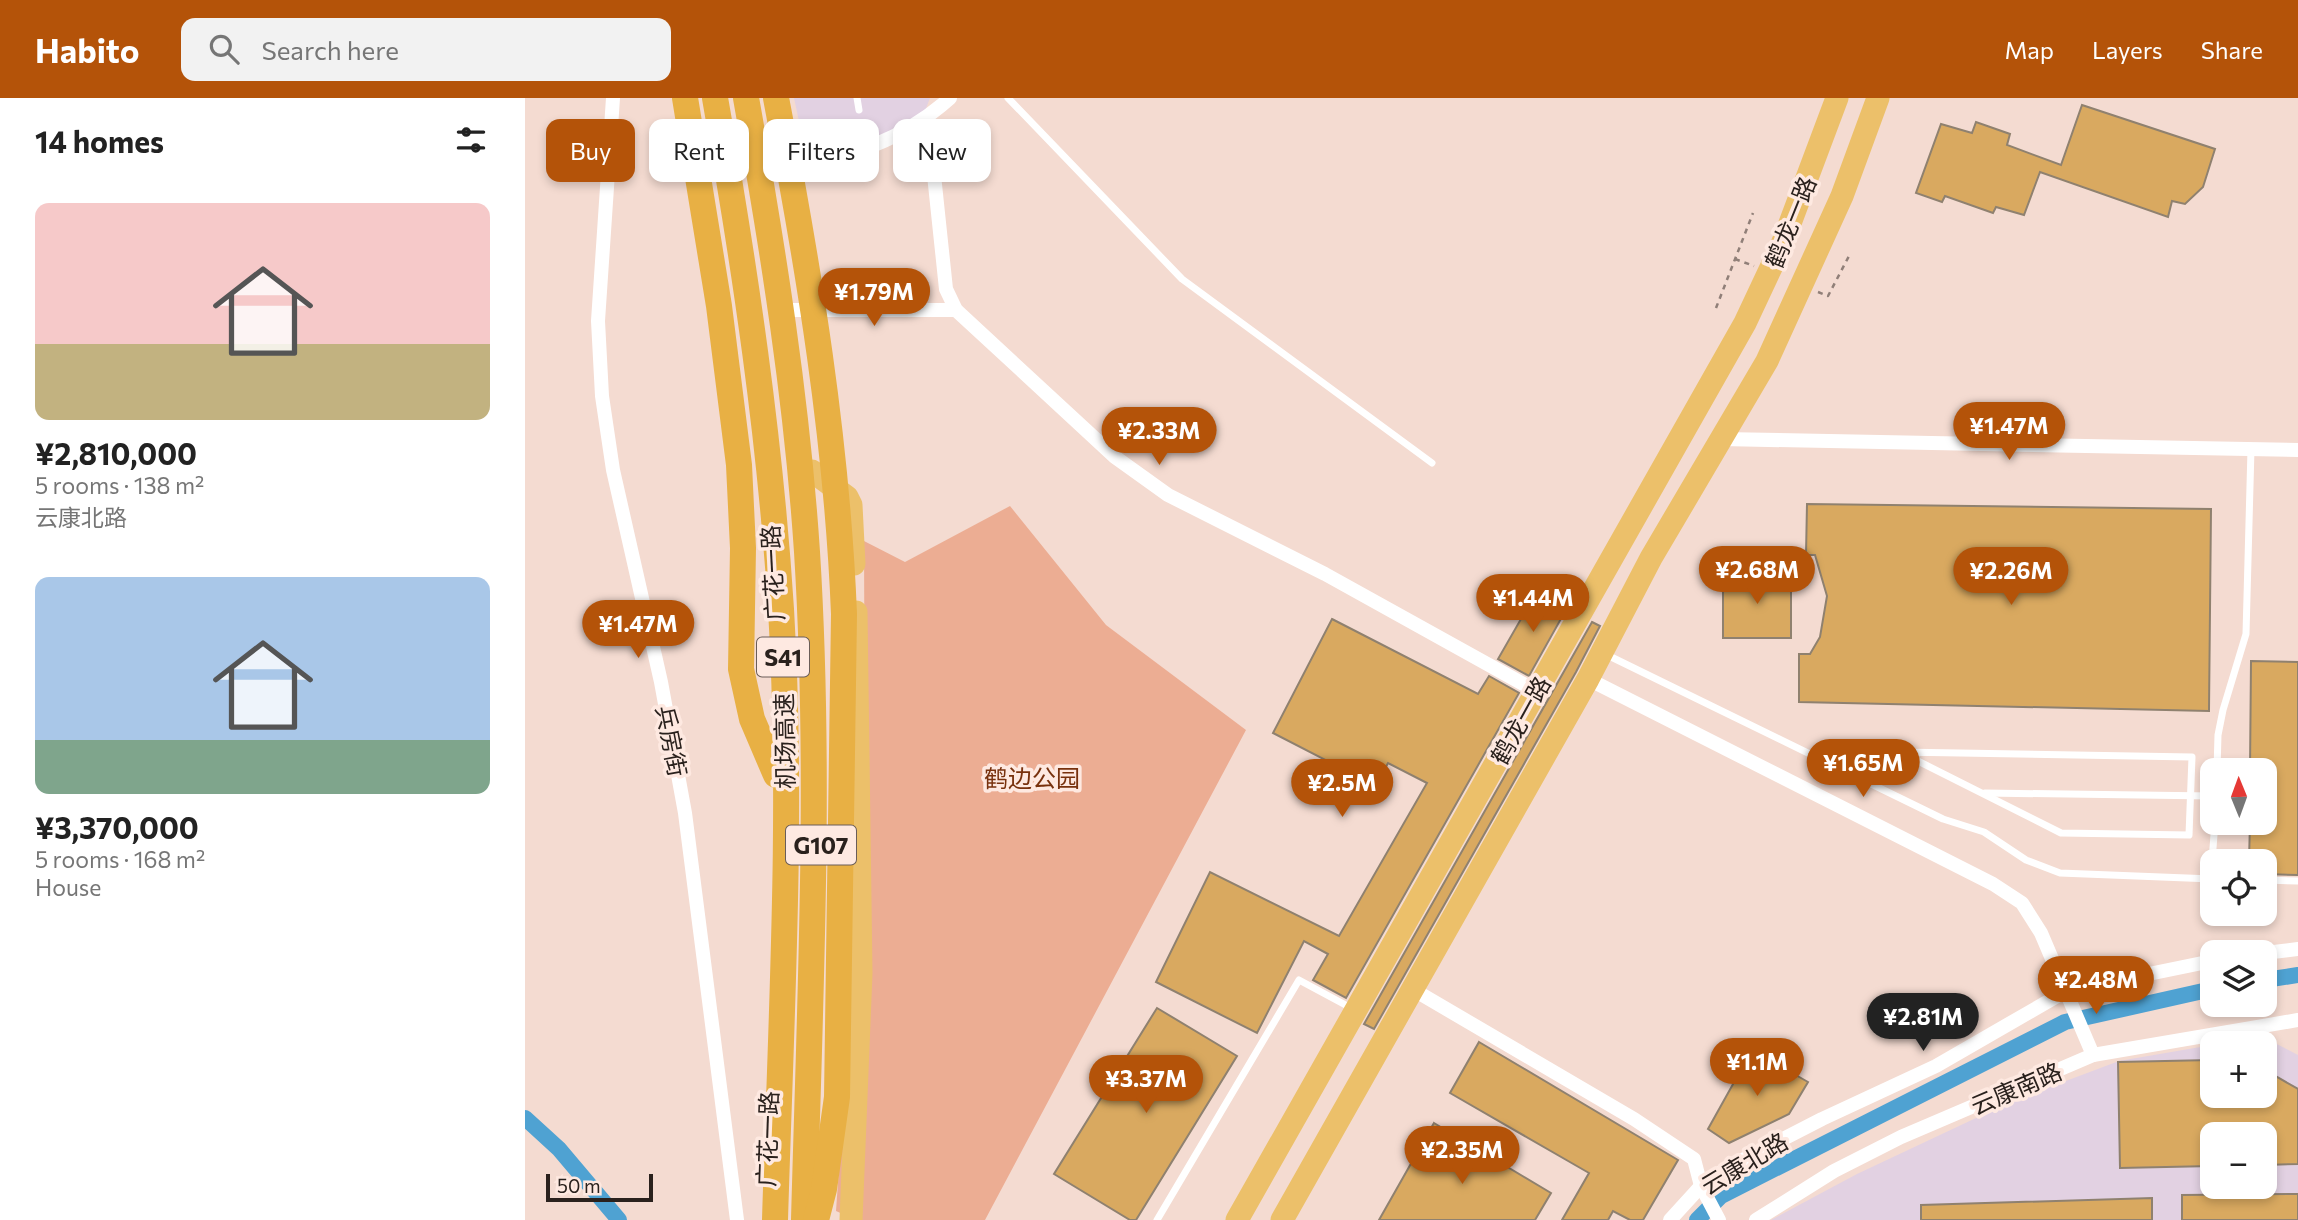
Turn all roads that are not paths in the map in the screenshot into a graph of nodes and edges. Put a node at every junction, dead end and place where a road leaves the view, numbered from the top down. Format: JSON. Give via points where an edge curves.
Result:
{"nodes":[{"id":1,"x":613,"y":98,"type":"edge"},
{"id":2,"x":685,"y":98,"type":"edge"},
{"id":3,"x":706,"y":98,"type":"edge"},
{"id":4,"x":715,"y":98,"type":"edge"},
{"id":5,"x":746,"y":98,"type":"edge"},
{"id":6,"x":756,"y":98,"type":"edge"},
{"id":7,"x":776,"y":98,"type":"edge"},
{"id":8,"x":857,"y":98,"type":"edge"},
{"id":9,"x":950,"y":98,"type":"edge"},
{"id":10,"x":1008,"y":98,"type":"edge"},
{"id":11,"x":1837,"y":98,"type":"edge"},
{"id":12,"x":1878,"y":98,"type":"edge"},
{"id":13,"x":859,"y":110,"type":"dead end"},
{"id":14,"x":928,"y":118,"type":"junction"},
{"id":15,"x":763,"y":136,"type":"edge"},
{"id":16,"x":879,"y":144,"type":"edge"},
{"id":17,"x":771,"y":182,"type":"edge"},
{"id":18,"x":792,"y":310,"type":"junction"},
{"id":19,"x":956,"y":310,"type":"junction"},
{"id":20,"x":1721,"y":439,"type":"junction"},
{"id":21,"x":2251,"y":448,"type":"junction"},
{"id":22,"x":2298,"y":450,"type":"edge"},
{"id":23,"x":1432,"y":463,"type":"dead end"},
{"id":24,"x":812,"y":471,"type":"junction"},
{"id":25,"x":1602,"y":653,"type":"junction"},
{"id":26,"x":1588,"y":680,"type":"junction"},
{"id":27,"x":1536,"y":691,"type":"junction"},
{"id":28,"x":1900,"y":752,"type":"junction"},
{"id":29,"x":2217,"y":758,"type":"edge"},
{"id":30,"x":776,"y":775,"type":"junction"},
{"id":31,"x":1872,"y":783,"type":"junction"},
{"id":32,"x":1981,"y":793,"type":"junction"},
{"id":33,"x":2190,"y":796,"type":"junction"},
{"id":34,"x":2200,"y":796,"type":"edge"},
{"id":35,"x":2200,"y":879,"type":"edge"},
{"id":36,"x":2277,"y":880,"type":"edge"},
{"id":37,"x":2298,"y":881,"type":"edge"},
{"id":38,"x":2298,"y":949,"type":"edge"},
{"id":39,"x":2277,"y":952,"type":"edge"},
{"id":40,"x":2200,"y":963,"type":"edge"},
{"id":41,"x":1414,"y":990,"type":"junction"},
{"id":42,"x":2066,"y":990,"type":"junction"},
{"id":43,"x":1356,"y":1011,"type":"junction"},
{"id":44,"x":2298,"y":1020,"type":"edge"},
{"id":45,"x":2093,"y":1055,"type":"junction"},
{"id":46,"x":1701,"y":1186,"type":"junction"},
{"id":47,"x":824,"y":1189,"type":"junction"},
{"id":48,"x":737,"y":1220,"type":"edge"},
{"id":49,"x":764,"y":1220,"type":"edge"},
{"id":50,"x":775,"y":1220,"type":"edge"},
{"id":51,"x":804,"y":1220,"type":"edge"},
{"id":52,"x":809,"y":1220,"type":"edge"},
{"id":53,"x":816,"y":1220,"type":"edge"},
{"id":54,"x":839,"y":1220,"type":"edge"},
{"id":55,"x":851,"y":1220,"type":"edge"},
{"id":56,"x":1157,"y":1220,"type":"edge"},
{"id":57,"x":1237,"y":1220,"type":"edge"},
{"id":58,"x":1282,"y":1220,"type":"edge"},
{"id":59,"x":1670,"y":1220,"type":"edge"},
{"id":60,"x":1719,"y":1220,"type":"edge"},
{"id":61,"x":1756,"y":1220,"type":"edge"}],
"edges":[{"from":1,"to":48,"type":"street","name":"兵房街","via":[[598,321],[602,396],[613,470],[685,813]]},
{"from":2,"to":30,"type":"highway","via":[[739,465],[741,669],[752,719]]},
{"from":3,"to":30,"type":"highway","name":"广花一路","number":"G107","via":[[745,308],[764,459],[774,604]]},
{"from":4,"to":50,"type":"highway","name":"机场高速","number":"S41","via":[[761,379],[781,609],[785,851]]},
{"from":5,"to":51,"type":"highway","name":"机场高速","number":"S41","via":[[787,349],[809,582],[815,828]]},
{"from":6,"to":15,"type":"highway","name":"广花一路","number":"G107"},
{"from":7,"to":47,"type":"highway","via":[[817,331],[841,554],[838,1061]]},
{"from":8,"to":13,"type":"lane"},
{"from":9,"to":14,"type":"street"},
{"from":10,"to":23,"type":"lane","via":[[1182,279]]},
{"from":11,"to":27,"type":"highway","name":"鹤龙一路","via":[[1756,301]]},
{"from":12,"to":20,"type":"highway","name":"鹤龙一路","via":[[1801,289],[1767,361]]},
{"from":14,"to":16,"type":"street"},
{"from":14,"to":19,"type":"street","via":[[946,289]]},
{"from":17,"to":18,"type":"highway","name":"广花一路","number":"G107"},
{"from":18,"to":19,"type":"street"},
{"from":18,"to":24,"type":"highway","name":"广花一路","number":"G107"},
{"from":19,"to":27,"type":"street","via":[[1115,457],[1168,495],[1325,574]]},
{"from":20,"to":21,"type":"street"},
{"from":20,"to":25,"type":"highway","name":"鹤龙一路"},
{"from":21,"to":22,"type":"street"},
{"from":21,"to":29,"type":"lane","via":[[2246,634],[2223,710]]},
{"from":24,"to":52,"type":"highway","name":"广花一路","number":"G107","via":[[824,723]]},
{"from":24,"to":55,"type":"highway","via":[[851,505],[859,692],[860,973]]},
{"from":25,"to":26,"type":"highway","name":"鹤龙一路"},
{"from":25,"to":31,"type":"lane"},
{"from":26,"to":41,"type":"highway","name":"鹤龙一路"},
{"from":26,"to":42,"type":"street","via":[[1993,884],[2022,903]]},
{"from":27,"to":43,"type":"highway","name":"鹤龙一路"},
{"from":28,"to":31,"type":"lane","via":[[1888,757]]},
{"from":28,"to":32,"type":"lane"},
{"from":28,"to":33,"type":"lane","via":[[2192,757]]},
{"from":30,"to":49,"type":"highway","name":"广花一路","number":"G107"},
{"from":31,"to":35,"type":"lane","via":[[1943,819],[1984,832],[2026,860],[2060,873]]},
{"from":32,"to":33,"type":"lane"},
{"from":32,"to":33,"type":"lane","via":[[2060,833],[2086,834],[2189,835]]},
{"from":33,"to":34,"type":"lane"},
{"from":36,"to":37,"type":"lane"},
{"from":38,"to":39,"type":"street"},
{"from":40,"to":42,"type":"street","name":"云康北路"},
{"from":41,"to":46,"type":"street","via":[[1694,1158]]},
{"from":41,"to":58,"type":"highway","name":"鹤龙一路"},
{"from":42,"to":45,"type":"street"},
{"from":42,"to":46,"type":"street","name":"云康北路","via":[[1936,1066],[1822,1119]]},
{"from":43,"to":56,"type":"lane","via":[[1299,981]]},
{"from":43,"to":57,"type":"highway","name":"鹤龙一路"},
{"from":44,"to":45,"type":"street","name":"云康南路"},
{"from":45,"to":61,"type":"street","name":"云康南路","via":[[1901,1137],[1834,1171]]},
{"from":46,"to":59,"type":"street","name":"云康北路"},
{"from":46,"to":60,"type":"street"},
{"from":47,"to":53,"type":"highway"},
{"from":47,"to":54,"type":"highway"}]}
